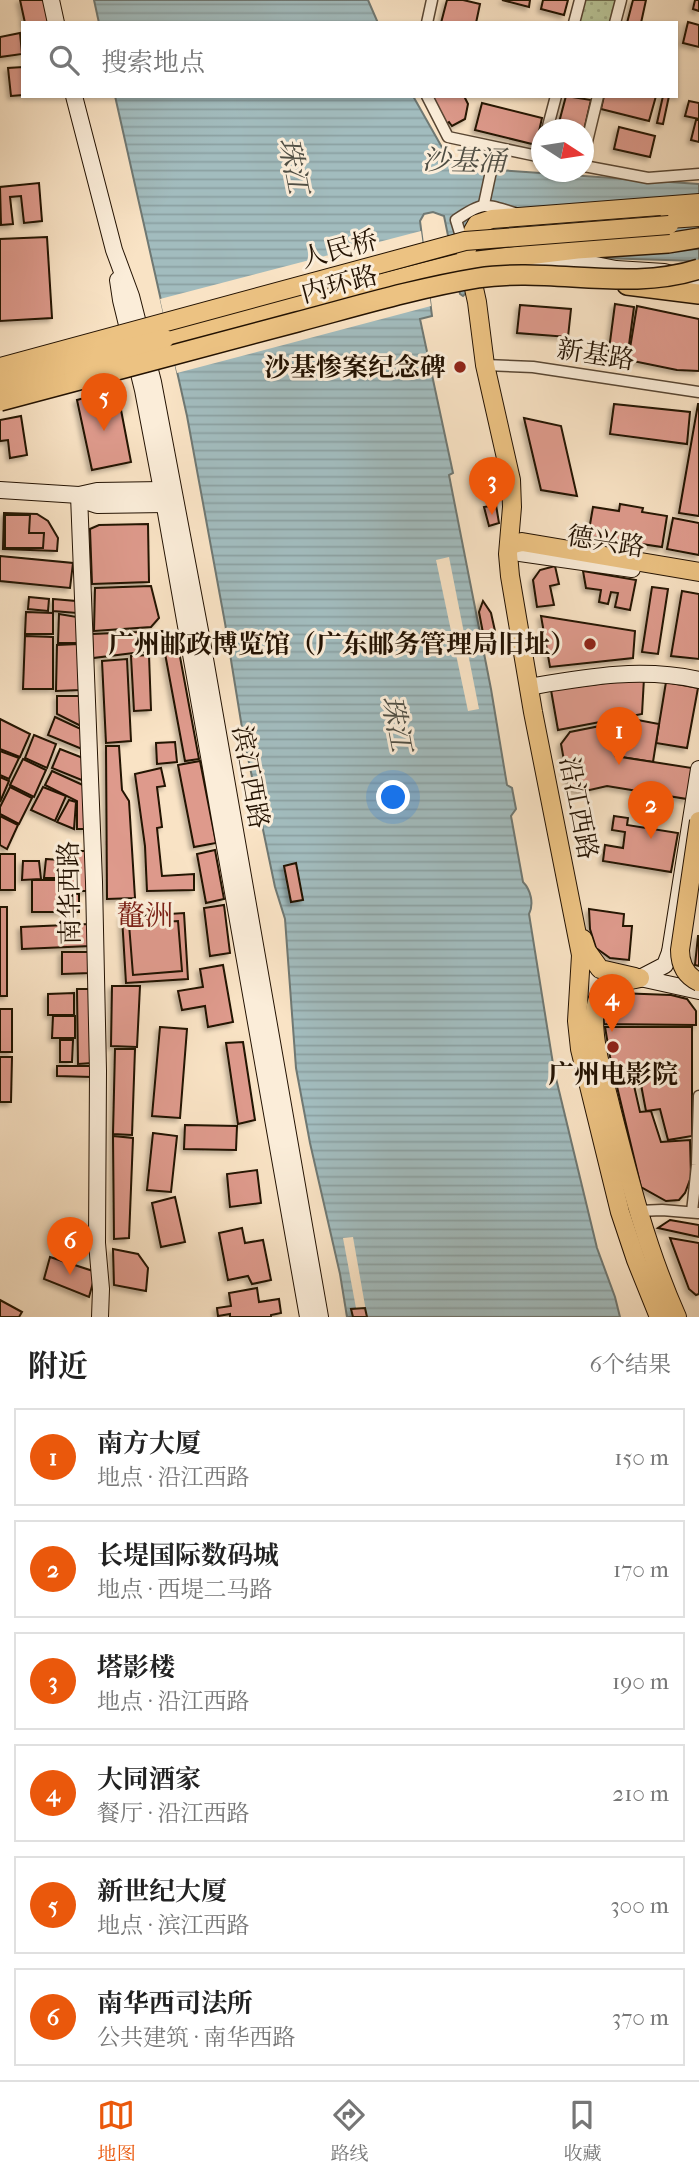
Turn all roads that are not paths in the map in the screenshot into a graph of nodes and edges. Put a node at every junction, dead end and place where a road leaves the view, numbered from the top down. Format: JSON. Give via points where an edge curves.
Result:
{"nodes":[{"id":1,"x":51,"y":0,"type":"edge"},
{"id":2,"x":432,"y":0,"type":"edge"},
{"id":3,"x":580,"y":0,"type":"edge"},
{"id":4,"x":621,"y":0,"type":"edge"},
{"id":5,"x":56,"y":21,"type":"edge"},
{"id":6,"x":427,"y":21,"type":"edge"},
{"id":7,"x":575,"y":21,"type":"edge"},
{"id":8,"x":616,"y":21,"type":"edge"},
{"id":9,"x":75,"y":98,"type":"edge"},
{"id":10,"x":428,"y":98,"type":"edge"},
{"id":11,"x":555,"y":98,"type":"edge"},
{"id":12,"x":597,"y":98,"type":"edge"},
{"id":13,"x":550,"y":119,"type":"edge"},
{"id":14,"x":592,"y":119,"type":"edge"},
{"id":15,"x":496,"y":150,"type":"junction"},
{"id":16,"x":531,"y":154,"type":"edge"},
{"id":17,"x":594,"y":168,"type":"edge"},
{"id":18,"x":699,"y":174,"type":"edge"},
{"id":19,"x":699,"y":203,"type":"edge"},
{"id":20,"x":484,"y":204,"type":"junction"},
{"id":21,"x":536,"y":215,"type":"junction"},
{"id":22,"x":699,"y":217,"type":"edge"},
{"id":23,"x":699,"y":223,"type":"edge"},
{"id":24,"x":699,"y":238,"type":"edge"},
{"id":25,"x":469,"y":263,"type":"junction"},
{"id":26,"x":699,"y":269,"type":"edge"},
{"id":27,"x":550,"y":275,"type":"junction"},
{"id":28,"x":699,"y":283,"type":"edge"},
{"id":29,"x":699,"y":294,"type":"edge"},
{"id":30,"x":477,"y":302,"type":"junction"},
{"id":31,"x":699,"y":303,"type":"edge"},
{"id":32,"x":0,"y":357,"type":"edge"},
{"id":33,"x":485,"y":365,"type":"junction"},
{"id":34,"x":0,"y":367,"type":"edge"},
{"id":35,"x":0,"y":383,"type":"edge"},
{"id":36,"x":699,"y":392,"type":"edge"},
{"id":37,"x":0,"y":401,"type":"edge"},
{"id":38,"x":0,"y":490,"type":"edge"},
{"id":39,"x":79,"y":495,"type":"junction"},
{"id":40,"x":167,"y":496,"type":"junction"},
{"id":41,"x":509,"y":545,"type":"junction"},
{"id":42,"x":699,"y":572,"type":"edge"},
{"id":43,"x":699,"y":580,"type":"edge"},
{"id":44,"x":699,"y":680,"type":"edge"},
{"id":45,"x":528,"y":687,"type":"junction"},
{"id":46,"x":699,"y":769,"type":"edge"},
{"id":47,"x":699,"y":821,"type":"edge"},
{"id":48,"x":699,"y":872,"type":"edge"},
{"id":49,"x":574,"y":916,"type":"junction"},
{"id":50,"x":679,"y":944,"type":"junction"},
{"id":51,"x":699,"y":972,"type":"edge"},
{"id":52,"x":640,"y":978,"type":"junction"},
{"id":53,"x":699,"y":982,"type":"edge"},
{"id":54,"x":699,"y":990,"type":"edge"},
{"id":55,"x":699,"y":1096,"type":"edge"},
{"id":56,"x":638,"y":1211,"type":"junction"},
{"id":57,"x":695,"y":1213,"type":"edge"},
{"id":58,"x":100,"y":1317,"type":"edge"},
{"id":59,"x":308,"y":1317,"type":"edge"},
{"id":60,"x":320,"y":1317,"type":"edge"},
{"id":61,"x":659,"y":1317,"type":"edge"},
{"id":62,"x":677,"y":1317,"type":"edge"}],
"edges":[{"from":1,"to":5,"type":"main road"},
{"from":2,"to":6,"type":"street"},
{"from":3,"to":7,"type":"street"},
{"from":4,"to":8,"type":"street"},
{"from":9,"to":40,"type":"main road","name":"滨江西路","via":[[150,370]]},
{"from":10,"to":15,"type":"street","via":[[448,137]]},
{"from":11,"to":13,"type":"street"},
{"from":12,"to":14,"type":"street"},
{"from":15,"to":16,"type":"street"},
{"from":15,"to":20,"type":"street"},
{"from":17,"to":18,"type":"street","via":[[648,178]]},
{"from":19,"to":21,"type":"main road"},
{"from":20,"to":21,"type":"street"},
{"from":20,"to":25,"type":"street","via":[[456,220]]},
{"from":21,"to":25,"type":"main road","via":[[477,224]]},
{"from":22,"to":32,"type":"main road","name":"人民桥","via":[[464,235]]},
{"from":23,"to":34,"type":"main road","name":"人民桥","bridge":true,"via":[[465,241]]},
{"from":24,"to":25,"type":"highway","name":"内环路"},
{"from":25,"to":30,"type":"main road","name":"沿江西路"},
{"from":25,"to":35,"type":"highway","name":"内环路","bridge":true},
{"from":26,"to":27,"type":"highway","name":"内环路","bridge":true,"via":[[644,278]]},
{"from":27,"to":29,"type":"highway","bridge":true},
{"from":27,"to":37,"type":"highway","name":"内环路","bridge":true,"via":[[495,276],[435,286]]},
{"from":28,"to":30,"type":"main road","via":[[657,282],[575,261],[510,266],[484,280]]},
{"from":30,"to":31,"type":"street","via":[[488,285],[520,280],[599,286]]},
{"from":30,"to":33,"type":"main road","name":"沿江西路"},
{"from":33,"to":36,"type":"street","name":"新基路","via":[[533,367]]},
{"from":33,"to":41,"type":"main road","name":"沿江西路","via":[[511,480]]},
{"from":38,"to":39,"type":"main road"},
{"from":39,"to":40,"type":"main road","via":[[97,491]]},
{"from":39,"to":58,"type":"main road","name":"南华西路","via":[[93,869]]},
{"from":40,"to":59,"type":"main road","name":"滨江西路"},
{"from":40,"to":60,"type":"main road","name":"滨江西路","via":[[204,650]]},
{"from":41,"to":42,"type":"main road","via":[[522,542]]},
{"from":41,"to":43,"type":"main road","name":"德兴路","via":[[520,553]]},
{"from":41,"to":45,"type":"main road","name":"沿江西路"},
{"from":44,"to":45,"type":"main road","via":[[641,673]]},
{"from":45,"to":49,"type":"main road","name":"沿江西路"},
{"from":46,"to":50,"type":"main road"},
{"from":47,"to":53,"type":"main road","bridge":true,"via":[[680,950],[683,967]]},
{"from":48,"to":50,"type":"main road"},
{"from":49,"to":52,"type":"main road","via":[[587,951],[600,969]]},
{"from":49,"to":61,"type":"main road","name":"沿江西路","via":[[581,955],[577,1021],[584,1067],[620,1212]]},
{"from":50,"to":51,"type":"main road"},
{"from":50,"to":52,"type":"main road","via":[[664,965]]},
{"from":52,"to":54,"type":"main road"},
{"from":52,"to":56,"type":"main road","via":[[607,987],[594,1017],[600,1061]]},
{"from":55,"to":57,"type":"street"},
{"from":56,"to":57,"type":"street"},
{"from":56,"to":62,"type":"main road"}]}
